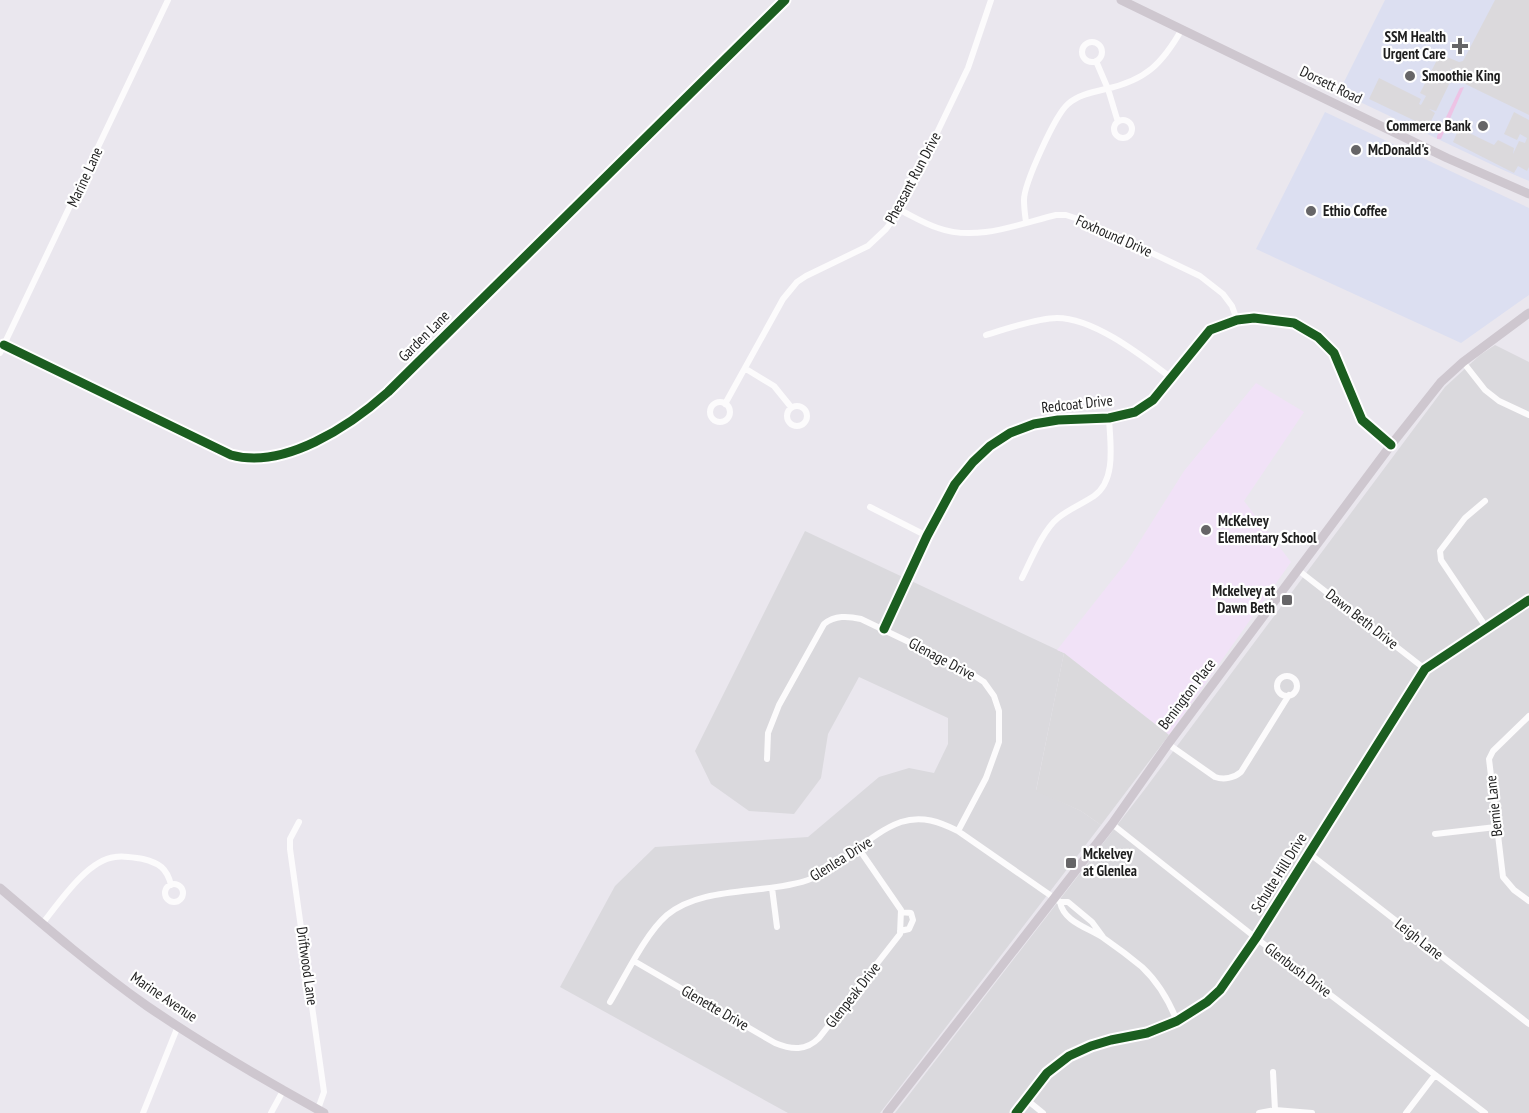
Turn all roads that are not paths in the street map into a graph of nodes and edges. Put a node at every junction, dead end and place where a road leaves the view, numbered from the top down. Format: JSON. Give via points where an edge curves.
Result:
{"nodes":[{"id":1,"x":168,"y":0,"type":"edge"},
{"id":2,"x":785,"y":0,"type":"edge"},
{"id":3,"x":991,"y":0,"type":"edge"},
{"id":4,"x":1121,"y":0,"type":"edge"},
{"id":5,"x":1182,"y":29,"type":"junction"},
{"id":6,"x":1096,"y":61,"type":"dead end"},
{"id":7,"x":1108,"y":89,"type":"junction"},
{"id":8,"x":1118,"y":122,"type":"dead end"},
{"id":9,"x":1529,"y":194,"type":"edge"},
{"id":10,"x":900,"y":210,"type":"junction"},
{"id":11,"x":1026,"y":222,"type":"junction"},
{"id":12,"x":1529,"y":313,"type":"edge"},
{"id":13,"x":1237,"y":320,"type":"junction"},
{"id":14,"x":986,"y":335,"type":"dead end"},
{"id":15,"x":4,"y":345,"type":"junction"},
{"id":16,"x":0,"y":353,"type":"edge"},
{"id":17,"x":1463,"y":362,"type":"junction"},
{"id":18,"x":746,"y":369,"type":"junction"},
{"id":19,"x":1170,"y":377,"type":"junction"},
{"id":20,"x":725,"y":404,"type":"dead end"},
{"id":21,"x":791,"y":407,"type":"dead end"},
{"id":22,"x":1529,"y":415,"type":"edge"},
{"id":23,"x":1109,"y":418,"type":"junction"},
{"id":24,"x":1391,"y":445,"type":"junction"},
{"id":25,"x":1485,"y":501,"type":"dead end"},
{"id":26,"x":870,"y":507,"type":"dead end"},
{"id":27,"x":927,"y":536,"type":"junction"},
{"id":28,"x":1298,"y":570,"type":"junction"},
{"id":29,"x":1022,"y":578,"type":"dead end"},
{"id":30,"x":1529,"y":600,"type":"edge"},
{"id":31,"x":1486,"y":627,"type":"junction"},
{"id":32,"x":884,"y":629,"type":"junction"},
{"id":33,"x":1425,"y":669,"type":"junction"},
{"id":34,"x":1289,"y":695,"type":"dead end"},
{"id":35,"x":1529,"y":716,"type":"edge"},
{"id":36,"x":1168,"y":744,"type":"junction"},
{"id":37,"x":767,"y":759,"type":"dead end"},
{"id":38,"x":298,"y":822,"type":"dead end"},
{"id":39,"x":1112,"y":824,"type":"junction"},
{"id":40,"x":1496,"y":827,"type":"junction"},
{"id":41,"x":958,"y":831,"type":"junction"},
{"id":42,"x":1435,"y":834,"type":"dead end"},
{"id":43,"x":859,"y":849,"type":"junction"},
{"id":44,"x":1310,"y":854,"type":"junction"},
{"id":45,"x":171,"y":885,"type":"dead end"},
{"id":46,"x":0,"y":888,"type":"edge"},
{"id":47,"x":772,"y":888,"type":"junction"},
{"id":48,"x":1058,"y":900,"type":"junction"},
{"id":49,"x":1529,"y":901,"type":"edge"},
{"id":50,"x":902,"y":912,"type":"junction"},
{"id":51,"x":42,"y":924,"type":"junction"},
{"id":52,"x":777,"y":927,"type":"dead end"},
{"id":53,"x":900,"y":931,"type":"junction"},
{"id":54,"x":1103,"y":937,"type":"junction"},
{"id":55,"x":1256,"y":938,"type":"junction"},
{"id":56,"x":634,"y":962,"type":"junction"},
{"id":57,"x":610,"y":1002,"type":"dead end"},
{"id":58,"x":1177,"y":1021,"type":"junction"},
{"id":59,"x":1529,"y":1024,"type":"edge"},
{"id":60,"x":178,"y":1026,"type":"junction"},
{"id":61,"x":797,"y":1049,"type":"joint"},
{"id":62,"x":1273,"y":1072,"type":"dead end"},
{"id":63,"x":1436,"y":1075,"type":"junction"},
{"id":64,"x":284,"y":1089,"type":"junction"},
{"id":65,"x":1027,"y":1100,"type":"junction"},
{"id":66,"x":1275,"y":1110,"type":"junction"},
{"id":67,"x":321,"y":1111,"type":"edge"},
{"id":68,"x":143,"y":1113,"type":"edge"},
{"id":69,"x":272,"y":1113,"type":"edge"},
{"id":70,"x":887,"y":1113,"type":"edge"},
{"id":71,"x":1016,"y":1113,"type":"edge"},
{"id":72,"x":1043,"y":1113,"type":"edge"},
{"id":73,"x":1259,"y":1113,"type":"edge"},
{"id":74,"x":1312,"y":1113,"type":"edge"},
{"id":75,"x":1406,"y":1113,"type":"edge"},
{"id":76,"x":1485,"y":1113,"type":"edge"}],
"edges":[{"from":1,"to":15,"type":"street","name":"Marine Lane"},
{"from":2,"to":15,"type":"street","name":"Garden Lane","via":[[388,392],[348,423],[307,444],[266,458],[231,455]]},
{"from":3,"to":10,"type":"street","name":"Pheasant Run Drive","via":[[968,68]]},
{"from":4,"to":5,"type":"main road","name":"Dorsett Road"},
{"from":5,"to":7,"type":"street","via":[[1171,50],[1151,72]]},
{"from":5,"to":9,"type":"main road","name":"Dorsett Road"},
{"from":6,"to":7,"type":"street"},
{"from":7,"to":8,"type":"street"},
{"from":7,"to":11,"type":"street","via":[[1080,97],[1059,115],[1046,137],[1024,198]]},
{"from":10,"to":11,"type":"street","name":"Foxhound Drive","via":[[938,228],[967,234]]},
{"from":10,"to":18,"type":"street","name":"Pheasant Run Drive","via":[[868,246],[797,282],[783,299]]},
{"from":11,"to":13,"type":"street","name":"Foxhound Drive","via":[[1056,215],[1087,222],[1200,276],[1223,294]]},
{"from":12,"to":17,"type":"main road","name":"Benington Place"},
{"from":13,"to":19,"type":"street","name":"Redcoat Drive","via":[[1210,330]]},
{"from":13,"to":24,"type":"street","name":"Redcoat Drive","via":[[1294,323],[1318,337],[1334,353],[1362,420]]},
{"from":14,"to":19,"type":"street","via":[[1057,318],[1072,320],[1123,343]]},
{"from":15,"to":16,"type":"street","name":"Marine Lane"},
{"from":17,"to":22,"type":"street","via":[[1485,390]]},
{"from":17,"to":24,"type":"main road","name":"Benington Place","via":[[1440,382]]},
{"from":18,"to":20,"type":"street","name":"Pheasant Run Drive"},
{"from":18,"to":21,"type":"street","via":[[774,386]]},
{"from":19,"to":23,"type":"street","name":"Redcoat Drive","via":[[1153,400],[1135,412]]},
{"from":23,"to":27,"type":"street","name":"Redcoat Drive","via":[[1034,424],[990,446],[955,484]]},
{"from":23,"to":29,"type":"street","via":[[1111,459],[1107,478],[1096,495],[1057,518]]},
{"from":24,"to":28,"type":"main road","name":"Benington Place"},
{"from":25,"to":31,"type":"street","via":[[1465,518],[1440,552],[1441,560]]},
{"from":26,"to":27,"type":"street"},
{"from":27,"to":32,"type":"street","name":"Redcoat Drive"},
{"from":28,"to":33,"type":"street","name":"Dawn Beth Drive"},
{"from":28,"to":36,"type":"main road","name":"Benington Place"},
{"from":30,"to":31,"type":"street","name":"Schulte Hill Drive"},
{"from":31,"to":33,"type":"street","name":"Schulte Hill Drive"},
{"from":32,"to":37,"type":"street","via":[[849,616],[831,618],[824,624],[779,705],[768,733]]},
{"from":32,"to":41,"type":"street","name":"Glenage Drive","via":[[984,682],[997,703],[999,742],[986,778]]},
{"from":33,"to":44,"type":"street","name":"Schulte Hill Drive"},
{"from":34,"to":36,"type":"street","via":[[1236,777],[1215,777]]},
{"from":35,"to":40,"type":"street","name":"Bernie Lane","via":[[1489,759]]},
{"from":36,"to":39,"type":"main road","name":"Benington Place"},
{"from":38,"to":67,"type":"street","name":"Driftwood Lane","via":[[290,849],[324,1092]]},
{"from":39,"to":48,"type":"main road","name":"Benington Place"},
{"from":39,"to":55,"type":"street","name":"Glenbush Drive"},
{"from":40,"to":42,"type":"street"},
{"from":40,"to":49,"type":"street","name":"Bernie Lane","via":[[1503,877]]},
{"from":41,"to":43,"type":"street","name":"Glenlea Drive","via":[[942,823],[915,819],[888,829]]},
{"from":41,"to":48,"type":"street","name":"Glenlea Drive"},
{"from":43,"to":47,"type":"street","name":"Glenlea Drive","via":[[807,881]]},
{"from":43,"to":50,"type":"street","name":"Glenpeak Drive"},
{"from":44,"to":55,"type":"street","name":"Schulte Hill Drive"},
{"from":44,"to":59,"type":"street","name":"Leigh Lane"},
{"from":45,"to":51,"type":"street","via":[[163,867],[154,862],[115,856],[88,870]]},
{"from":46,"to":51,"type":"main road","name":"Marine Avenue"},
{"from":47,"to":52,"type":"street"},
{"from":47,"to":56,"type":"street","name":"Glenlea Drive","via":[[706,897],[678,908],[666,915],[648,937]]},
{"from":48,"to":54,"type":"street","name":"Glenlea Drive","via":[[1062,910],[1076,923]]},
{"from":48,"to":54,"type":"street","name":"Glenlea Drive","via":[[1081,912]]},
{"from":48,"to":70,"type":"main road","name":"Benington Place"},
{"from":50,"to":53,"type":"street","name":"Glenpeak Drive"},
{"from":50,"to":53,"type":"street","name":"Glenpeak Drive","via":[[911,913],[913,920],[909,929]]},
{"from":51,"to":60,"type":"main road","name":"Marine Avenue"},
{"from":53,"to":61,"type":"street","name":"Glenpeak Drive","via":[[819,1038],[811,1046]]},
{"from":54,"to":58,"type":"street","name":"Glenlea Drive","via":[[1143,968],[1162,991]]},
{"from":55,"to":58,"type":"street","name":"Schulte Hill Drive","via":[[1220,990]]},
{"from":55,"to":63,"type":"street","name":"Glenbush Drive"},
{"from":56,"to":57,"type":"street","name":"Glenlea Drive"},
{"from":56,"to":61,"type":"street","name":"Glenette Drive","via":[[775,1043]]},
{"from":58,"to":65,"type":"street","name":"Schulte Hill Drive","via":[[1147,1033],[1090,1046],[1069,1056],[1047,1073]]},
{"from":60,"to":64,"type":"main road","name":"Marine Avenue"},
{"from":60,"to":68,"type":"street"},
{"from":62,"to":66,"type":"street"},
{"from":63,"to":75,"type":"street"},
{"from":63,"to":76,"type":"street","name":"Glenbush Drive"},
{"from":64,"to":67,"type":"main road","name":"Marine Avenue"},
{"from":64,"to":69,"type":"street"},
{"from":65,"to":71,"type":"street","name":"Schulte Hill Drive"},
{"from":65,"to":72,"type":"street"},
{"from":66,"to":73,"type":"street"},
{"from":66,"to":74,"type":"street"}]}
